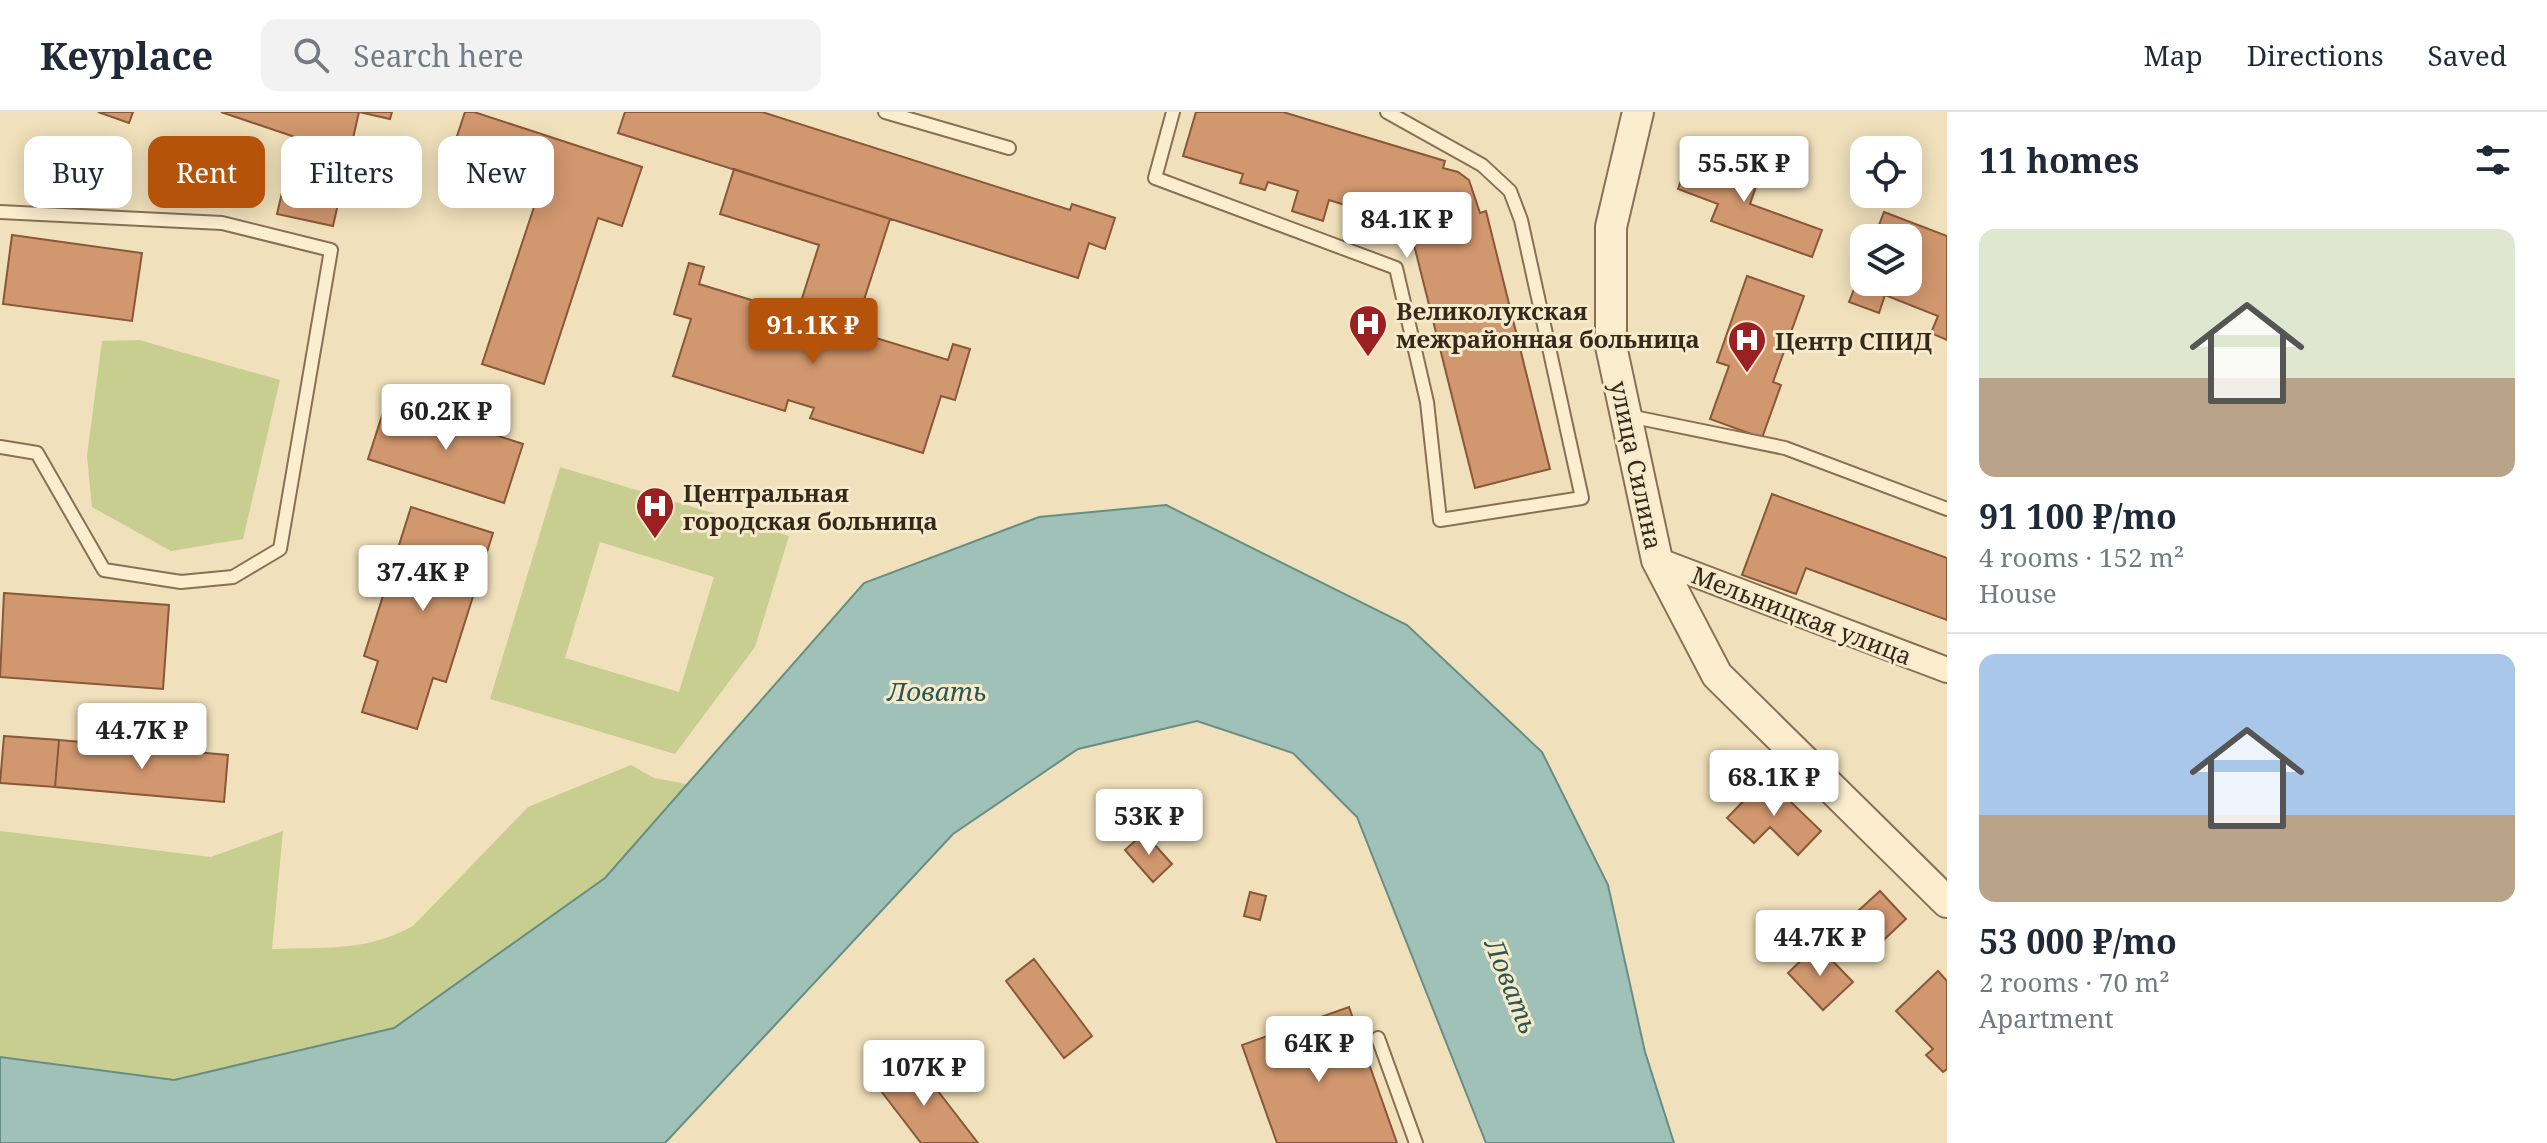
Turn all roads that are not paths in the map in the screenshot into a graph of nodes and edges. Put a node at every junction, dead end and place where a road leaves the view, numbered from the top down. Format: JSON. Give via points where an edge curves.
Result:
{"nodes":[{"id":1,"x":885,"y":112,"type":"edge"},
{"id":2,"x":1173,"y":112,"type":"edge"},
{"id":3,"x":1387,"y":112,"type":"edge"},
{"id":4,"x":1638,"y":112,"type":"edge"},
{"id":5,"x":1009,"y":148,"type":"dead end"},
{"id":6,"x":0,"y":212,"type":"edge"},
{"id":7,"x":1626,"y":416,"type":"junction"},
{"id":8,"x":0,"y":447,"type":"edge"},
{"id":9,"x":1947,"y":509,"type":"edge"},
{"id":10,"x":1657,"y":560,"type":"junction"},
{"id":11,"x":1947,"y":670,"type":"edge"},
{"id":12,"x":1947,"y":902,"type":"edge"},
{"id":13,"x":1378,"y":1038,"type":"dead end"},
{"id":14,"x":1416,"y":1143,"type":"edge"}],
"edges":[{"from":1,"to":5,"type":"lane"},
{"from":2,"to":3,"type":"lane","via":[[1155,178],[1396,268],[1427,402],[1440,520],[1582,498],[1521,220],[1510,191],[1482,165]]},
{"from":4,"to":7,"type":"street","name":"улица Силина","via":[[1611,227],[1611,346]]},
{"from":6,"to":8,"type":"lane","via":[[222,223],[331,250],[280,549],[233,577],[181,582],[104,570],[37,453]]},
{"from":7,"to":9,"type":"lane","via":[[1785,448]]},
{"from":7,"to":10,"type":"street","name":"улица Силина"},
{"from":10,"to":11,"type":"street","name":"Мельницкая улица"},
{"from":10,"to":12,"type":"street","name":"улица Силина","via":[[1717,675]]},
{"from":13,"to":14,"type":"lane"}]}
